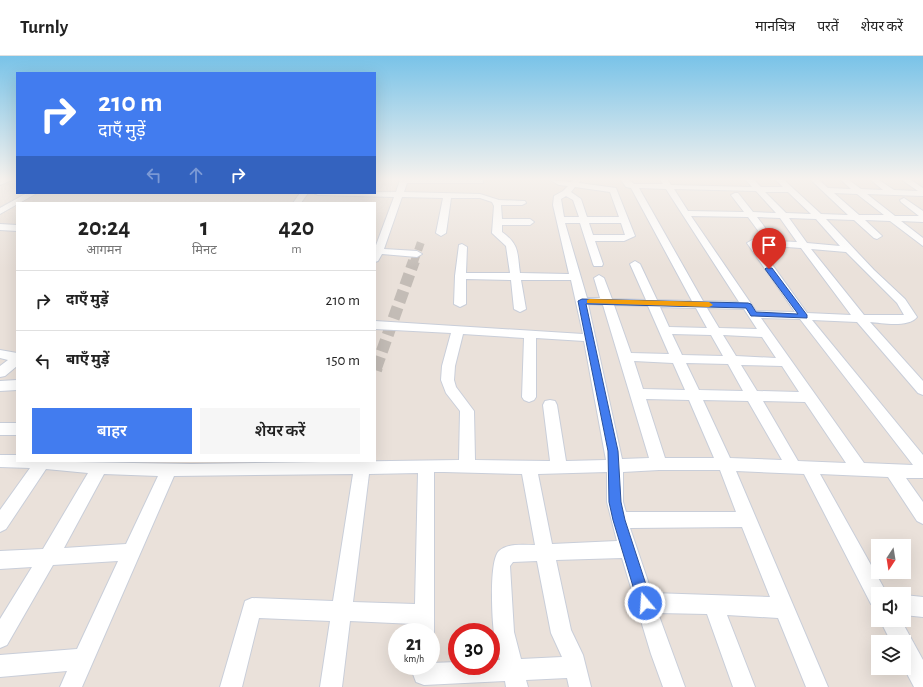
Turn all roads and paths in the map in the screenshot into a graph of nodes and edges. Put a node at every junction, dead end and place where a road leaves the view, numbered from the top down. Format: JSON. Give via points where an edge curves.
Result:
{"nodes":[{"id":1,"x":394,"y":209,"type":"edge"},
{"id":2,"x":445,"y":209,"type":"edge"},
{"id":3,"x":497,"y":209,"type":"edge"},
{"id":4,"x":565,"y":209,"type":"edge"},
{"id":5,"x":577,"y":209,"type":"edge"},
{"id":6,"x":620,"y":209,"type":"edge"},
{"id":7,"x":644,"y":209,"type":"edge"},
{"id":8,"x":683,"y":209,"type":"edge"},
{"id":9,"x":746,"y":209,"type":"edge"},
{"id":10,"x":778,"y":209,"type":"edge"},
{"id":11,"x":810,"y":209,"type":"edge"},
{"id":12,"x":848,"y":209,"type":"edge"},
{"id":13,"x":882,"y":209,"type":"edge"},
{"id":14,"x":685,"y":213,"type":"junction"},
{"id":15,"x":749,"y":213,"type":"junction"},
{"id":16,"x":782,"y":214,"type":"junction"},
{"id":17,"x":817,"y":216,"type":"junction"},
{"id":18,"x":856,"y":217,"type":"junction"},
{"id":19,"x":893,"y":218,"type":"junction"},
{"id":20,"x":923,"y":219,"type":"edge"},
{"id":21,"x":560,"y":220,"type":"junction"},
{"id":22,"x":624,"y":220,"type":"junction"},
{"id":23,"x":584,"y":221,"type":"junction"},
{"id":24,"x":497,"y":222,"type":"junction"},
{"id":25,"x":530,"y":222,"type":"dead end"},
{"id":26,"x":0,"y":227,"type":"edge"},
{"id":27,"x":16,"y":228,"type":"edge"},
{"id":28,"x":441,"y":233,"type":"dead end"},
{"id":29,"x":877,"y":236,"type":"dead end"},
{"id":30,"x":590,"y":238,"type":"junction"},
{"id":31,"x":772,"y":243,"type":"junction"},
{"id":32,"x":923,"y":243,"type":"edge"},
{"id":33,"x":804,"y":246,"type":"junction"},
{"id":34,"x":462,"y":247,"type":"dead end"},
{"id":35,"x":848,"y":249,"type":"junction"},
{"id":36,"x":376,"y":254,"type":"edge"},
{"id":37,"x":417,"y":254,"type":"dead end"},
{"id":38,"x":598,"y":264,"type":"dead end"},
{"id":39,"x":635,"y":264,"type":"dead end"},
{"id":40,"x":515,"y":275,"type":"junction"},
{"id":41,"x":460,"y":276,"type":"junction"},
{"id":42,"x":575,"y":277,"type":"junction"},
{"id":43,"x":599,"y":278,"type":"dead end"},
{"id":44,"x":582,"y":301,"type":"junction"},
{"id":45,"x":606,"y":302,"type":"junction"},
{"id":46,"x":652,"y":303,"type":"junction"},
{"id":47,"x":460,"y":304,"type":"dead end"},
{"id":48,"x":699,"y":304,"type":"junction"},
{"id":49,"x":520,"y":309,"type":"dead end"},
{"id":50,"x":751,"y":310,"type":"junction"},
{"id":51,"x":804,"y":317,"type":"junction"},
{"id":52,"x":862,"y":319,"type":"junction"},
{"id":53,"x":376,"y":325,"type":"edge"},
{"id":54,"x":458,"y":330,"type":"junction"},
{"id":55,"x":665,"y":330,"type":"junction"},
{"id":56,"x":715,"y":332,"type":"junction"},
{"id":57,"x":766,"y":333,"type":"junction"},
{"id":58,"x":530,"y":334,"type":"junction"},
{"id":59,"x":590,"y":338,"type":"junction"},
{"id":60,"x":0,"y":354,"type":"edge"},
{"id":61,"x":626,"y":357,"type":"junction"},
{"id":62,"x":16,"y":358,"type":"edge"},
{"id":63,"x":16,"y":359,"type":"edge"},
{"id":64,"x":677,"y":359,"type":"junction"},
{"id":65,"x":731,"y":360,"type":"junction"},
{"id":66,"x":786,"y":362,"type":"junction"},
{"id":67,"x":0,"y":373,"type":"edge"},
{"id":68,"x":16,"y":385,"type":"edge"},
{"id":69,"x":0,"y":386,"type":"edge"},
{"id":70,"x":923,"y":390,"type":"edge"},
{"id":71,"x":637,"y":394,"type":"junction"},
{"id":72,"x":693,"y":395,"type":"junction"},
{"id":73,"x":752,"y":396,"type":"junction"},
{"id":74,"x":529,"y":397,"type":"dead end"},
{"id":75,"x":809,"y":397,"type":"junction"},
{"id":76,"x":550,"y":405,"type":"dead end"},
{"id":77,"x":0,"y":429,"type":"edge"},
{"id":78,"x":16,"y":429,"type":"edge"},
{"id":79,"x":0,"y":461,"type":"edge"},
{"id":80,"x":16,"y":461,"type":"edge"},
{"id":81,"x":43,"y":462,"type":"edge"},
{"id":82,"x":304,"y":464,"type":"edge"},
{"id":83,"x":659,"y":464,"type":"junction"},
{"id":84,"x":725,"y":464,"type":"junction"},
{"id":85,"x":100,"y":465,"type":"edge"},
{"id":86,"x":615,"y":465,"type":"junction"},
{"id":87,"x":467,"y":466,"type":"junction"},
{"id":88,"x":923,"y":466,"type":"edge"},
{"id":89,"x":362,"y":467,"type":"junction"},
{"id":90,"x":426,"y":467,"type":"junction"},
{"id":91,"x":529,"y":467,"type":"junction"},
{"id":92,"x":801,"y":467,"type":"junction"},
{"id":93,"x":559,"y":468,"type":"junction"},
{"id":94,"x":170,"y":469,"type":"junction"},
{"id":95,"x":859,"y":469,"type":"junction"},
{"id":96,"x":892,"y":470,"type":"junction"},
{"id":97,"x":923,"y":472,"type":"edge"},
{"id":98,"x":923,"y":516,"type":"edge"},
{"id":99,"x":748,"y":519,"type":"junction"},
{"id":100,"x":619,"y":520,"type":"junction"},
{"id":101,"x":0,"y":524,"type":"edge"},
{"id":102,"x":628,"y":549,"type":"junction"},
{"id":103,"x":132,"y":552,"type":"junction"},
{"id":104,"x":544,"y":553,"type":"junction"},
{"id":105,"x":47,"y":557,"type":"junction"},
{"id":106,"x":0,"y":560,"type":"edge"},
{"id":107,"x":872,"y":587,"type":"edge"},
{"id":108,"x":645,"y":603,"type":"junction"},
{"id":109,"x":713,"y":604,"type":"junction"},
{"id":110,"x":911,"y":606,"type":"edge"},
{"id":111,"x":923,"y":607,"type":"edge"},
{"id":112,"x":784,"y":608,"type":"junction"},
{"id":113,"x":342,"y":611,"type":"junction"},
{"id":114,"x":424,"y":623,"type":"edge"},
{"id":115,"x":0,"y":638,"type":"edge"},
{"id":116,"x":83,"y":659,"type":"junction"},
{"id":117,"x":911,"y":659,"type":"edge"},
{"id":118,"x":0,"y":666,"type":"edge"},
{"id":119,"x":424,"y":676,"type":"edge"},
{"id":120,"x":578,"y":677,"type":"edge"},
{"id":121,"x":515,"y":678,"type":"edge"},
{"id":122,"x":923,"y":682,"type":"edge"},
{"id":123,"x":71,"y":687,"type":"edge"},
{"id":124,"x":231,"y":687,"type":"edge"},
{"id":125,"x":331,"y":687,"type":"edge"},
{"id":126,"x":674,"y":687,"type":"edge"},
{"id":127,"x":744,"y":687,"type":"edge"},
{"id":128,"x":817,"y":687,"type":"edge"}],
"edges":[{"from":1,"to":36,"type":"street"},
{"from":2,"to":28,"type":"street"},
{"from":3,"to":24,"type":"street"},
{"from":4,"to":21,"type":"street"},
{"from":5,"to":23,"type":"street"},
{"from":6,"to":22,"type":"street"},
{"from":7,"to":48,"type":"street"},
{"from":8,"to":14,"type":"street"},
{"from":9,"to":15,"type":"street"},
{"from":10,"to":16,"type":"street"},
{"from":11,"to":17,"type":"street"},
{"from":12,"to":18,"type":"street"},
{"from":13,"to":19,"type":"street"},
{"from":14,"to":15,"type":"street"},
{"from":14,"to":50,"type":"street"},
{"from":15,"to":16,"type":"street"},
{"from":15,"to":31,"type":"street"},
{"from":16,"to":17,"type":"street"},
{"from":16,"to":33,"type":"street"},
{"from":17,"to":18,"type":"street"},
{"from":17,"to":35,"type":"street"},
{"from":18,"to":19,"type":"street"},
{"from":18,"to":29,"type":"street"},
{"from":19,"to":20,"type":"street"},
{"from":19,"to":32,"type":"street"},
{"from":21,"to":23,"type":"street"},
{"from":21,"to":42,"type":"street"},
{"from":22,"to":23,"type":"street"},
{"from":22,"to":30,"type":"street","via":[[630,234],[628,237]]},
{"from":23,"to":30,"type":"street"},
{"from":24,"to":25,"type":"street"},
{"from":24,"to":40,"type":"street","via":[[497,233],[511,246]]},
{"from":26,"to":27,"type":"street"},
{"from":30,"to":38,"type":"street"},
{"from":31,"to":33,"type":"street"},
{"from":31,"to":51,"type":"street","via":[[754,242],[752,245]]},
{"from":33,"to":35,"type":"street"},
{"from":33,"to":52,"type":"street"},
{"from":34,"to":41,"type":"street"},
{"from":35,"to":52,"type":"street","via":[[901,301],[912,317],[901,320]]},
{"from":36,"to":37,"type":"street"},
{"from":39,"to":46,"type":"street"},
{"from":40,"to":41,"type":"street"},
{"from":40,"to":42,"type":"street"},
{"from":40,"to":49,"type":"street"},
{"from":41,"to":47,"type":"street"},
{"from":42,"to":44,"type":"street"},
{"from":43,"to":45,"type":"street"},
{"from":44,"to":45,"type":"street"},
{"from":44,"to":59,"type":"street"},
{"from":45,"to":46,"type":"street"},
{"from":45,"to":61,"type":"street"},
{"from":46,"to":48,"type":"street"},
{"from":46,"to":55,"type":"street"},
{"from":48,"to":50,"type":"street"},
{"from":48,"to":56,"type":"street"},
{"from":50,"to":51,"type":"street"},
{"from":50,"to":57,"type":"street"},
{"from":51,"to":52,"type":"street"},
{"from":51,"to":88,"type":"street"},
{"from":52,"to":70,"type":"street"},
{"from":53,"to":54,"type":"street"},
{"from":54,"to":58,"type":"street"},
{"from":54,"to":87,"type":"street","via":[[447,379],[449,386],[467,411]]},
{"from":55,"to":56,"type":"street"},
{"from":55,"to":64,"type":"street"},
{"from":56,"to":57,"type":"street"},
{"from":56,"to":65,"type":"street"},
{"from":57,"to":66,"type":"street"},
{"from":58,"to":59,"type":"street"},
{"from":58,"to":74,"type":"street"},
{"from":59,"to":86,"type":"street"},
{"from":60,"to":62,"type":"street"},
{"from":61,"to":64,"type":"street"},
{"from":61,"to":71,"type":"street"},
{"from":63,"to":67,"type":"street"},
{"from":64,"to":65,"type":"street"},
{"from":64,"to":72,"type":"street"},
{"from":65,"to":66,"type":"street"},
{"from":65,"to":73,"type":"street"},
{"from":66,"to":75,"type":"street"},
{"from":68,"to":69,"type":"street"},
{"from":71,"to":72,"type":"street"},
{"from":71,"to":83,"type":"street"},
{"from":72,"to":73,"type":"street"},
{"from":72,"to":84,"type":"street"},
{"from":73,"to":75,"type":"street"},
{"from":73,"to":92,"type":"street"},
{"from":75,"to":95,"type":"street"},
{"from":76,"to":93,"type":"street"},
{"from":77,"to":78,"type":"street"},
{"from":79,"to":80,"type":"street"},
{"from":81,"to":85,"type":"street"},
{"from":81,"to":101,"type":"street"},
{"from":82,"to":89,"type":"street"},
{"from":82,"to":94,"type":"street"},
{"from":83,"to":84,"type":"street"},
{"from":83,"to":86,"type":"street"},
{"from":84,"to":92,"type":"street"},
{"from":84,"to":99,"type":"street"},
{"from":85,"to":94,"type":"street"},
{"from":85,"to":105,"type":"street","via":[[84,497]]},
{"from":86,"to":93,"type":"street"},
{"from":86,"to":100,"type":"street","via":[[615,502]]},
{"from":87,"to":90,"type":"street"},
{"from":87,"to":91,"type":"street"},
{"from":89,"to":90,"type":"street"},
{"from":89,"to":113,"type":"street"},
{"from":90,"to":114,"type":"street"},
{"from":91,"to":93,"type":"street"},
{"from":91,"to":104,"type":"street"},
{"from":92,"to":95,"type":"street"},
{"from":92,"to":107,"type":"street"},
{"from":94,"to":103,"type":"street"},
{"from":95,"to":96,"type":"street"},
{"from":96,"to":97,"type":"street"},
{"from":96,"to":98,"type":"street"},
{"from":99,"to":100,"type":"street"},
{"from":99,"to":112,"type":"street"},
{"from":100,"to":102,"type":"street"},
{"from":102,"to":104,"type":"street"},
{"from":102,"to":108,"type":"street"},
{"from":103,"to":105,"type":"street"},
{"from":103,"to":116,"type":"street"},
{"from":104,"to":120,"type":"street","via":[[561,633],[572,655]]},
{"from":104,"to":121,"type":"street","via":[[510,554],[504,558],[502,566],[504,632]]},
{"from":105,"to":106,"type":"street"},
{"from":105,"to":115,"type":"street"},
{"from":108,"to":109,"type":"street"},
{"from":108,"to":126,"type":"street"},
{"from":109,"to":112,"type":"street"},
{"from":109,"to":127,"type":"street"},
{"from":110,"to":111,"type":"street"},
{"from":112,"to":128,"type":"street"},
{"from":113,"to":114,"type":"street"},
{"from":113,"to":124,"type":"street","via":[[252,608]]},
{"from":113,"to":125,"type":"street"},
{"from":116,"to":118,"type":"street"},
{"from":116,"to":123,"type":"street"},
{"from":117,"to":122,"type":"street"},
{"from":119,"to":121,"type":"street"},
{"from":120,"to":121,"type":"street"}]}
